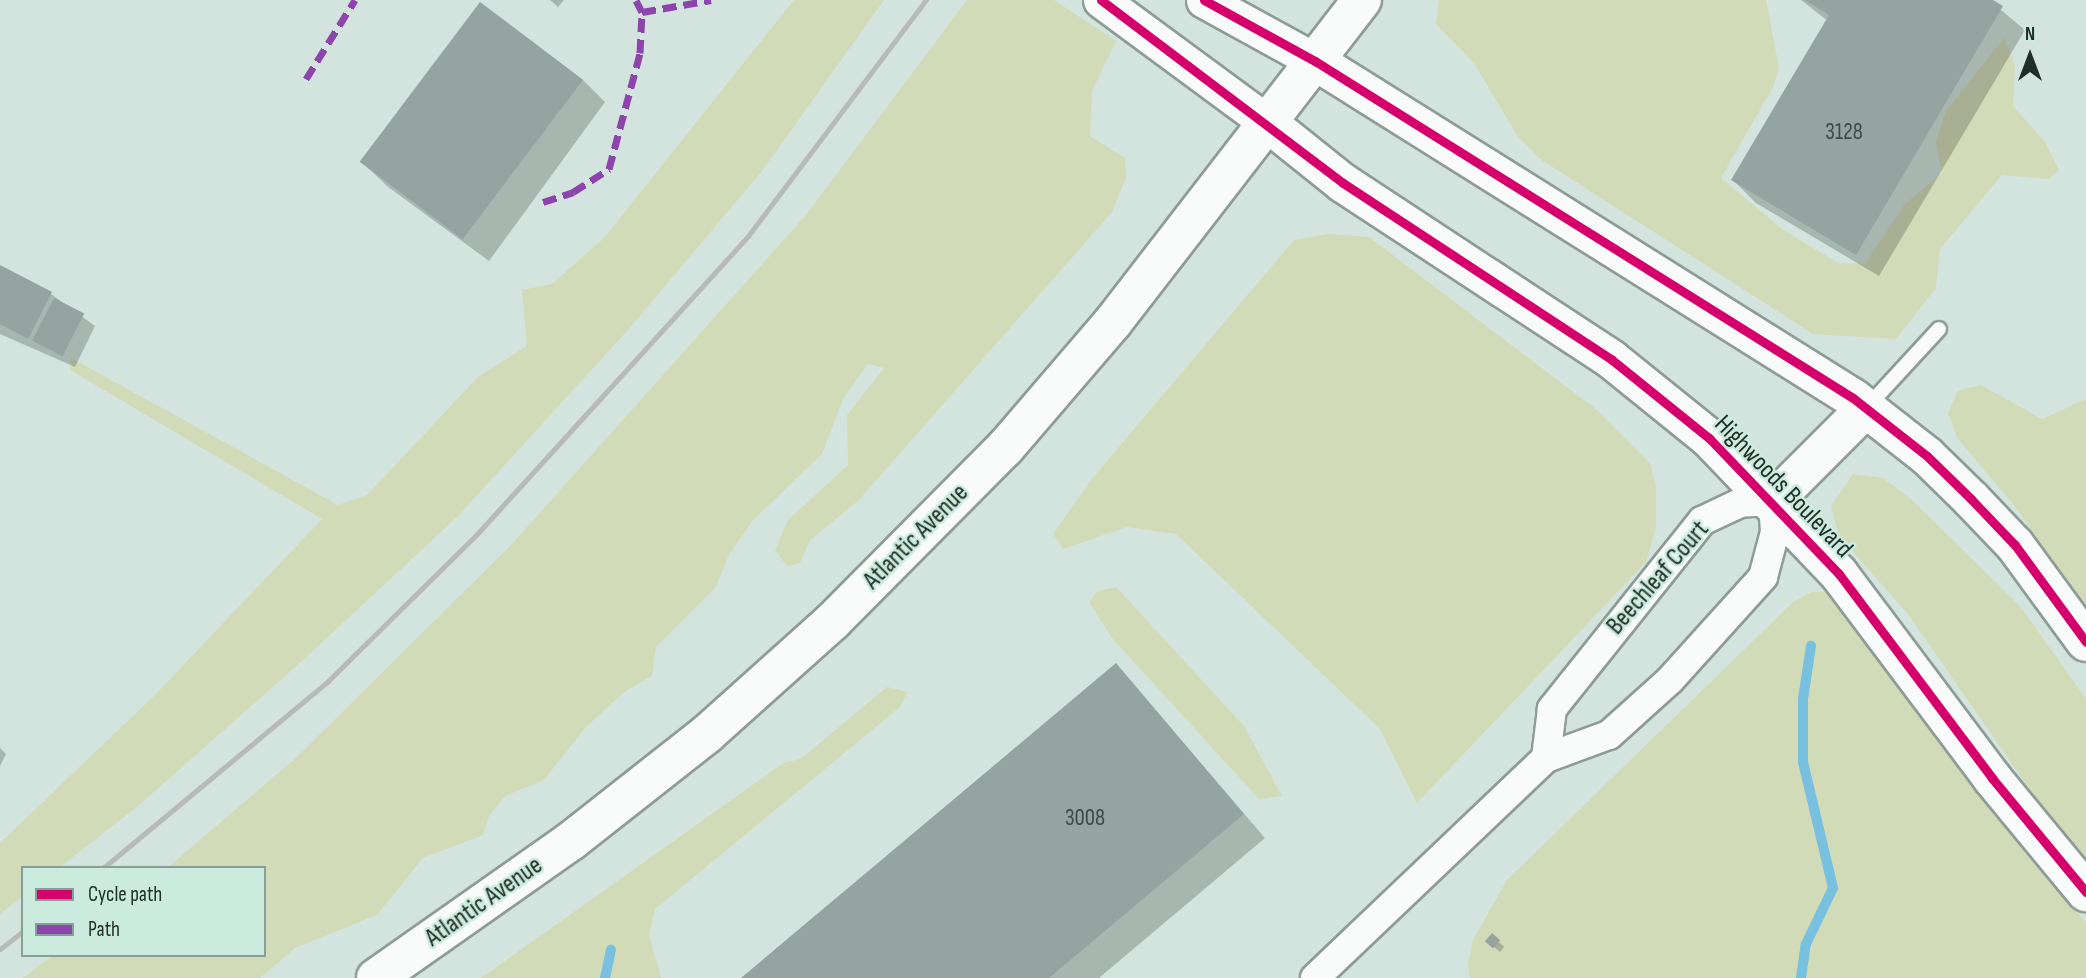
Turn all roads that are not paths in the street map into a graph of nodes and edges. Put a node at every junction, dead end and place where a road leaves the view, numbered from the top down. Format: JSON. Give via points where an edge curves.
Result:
{"nodes":[{"id":1,"x":1101,"y":0,"type":"edge"},
{"id":2,"x":1204,"y":0,"type":"edge"},
{"id":3,"x":1362,"y":0,"type":"edge"},
{"id":4,"x":1315,"y":61,"type":"junction"},
{"id":5,"x":1268,"y":123,"type":"junction"},
{"id":6,"x":1939,"y":328,"type":"dead end"},
{"id":7,"x":1866,"y":408,"type":"junction"},
{"id":8,"x":1773,"y":501,"type":"junction"},
{"id":9,"x":2086,"y":642,"type":"edge"},
{"id":10,"x":1546,"y":758,"type":"junction"},
{"id":11,"x":2086,"y":892,"type":"edge"},
{"id":12,"x":376,"y":978,"type":"edge"},
{"id":13,"x":1315,"y":978,"type":"edge"}],
"edges":[{"from":1,"to":5,"type":"street"},
{"from":2,"to":4,"type":"street"},
{"from":3,"to":4,"type":"main road","name":"Atlantic Avenue"},
{"from":4,"to":5,"type":"main road","name":"Atlantic Avenue"},
{"from":4,"to":7,"type":"main road"},
{"from":5,"to":8,"type":"main road","name":"Highwoods Boulevard","via":[[1343,183],[1611,359],[1709,438]]},
{"from":5,"to":12,"type":"main road","name":"Atlantic Avenue","via":[[1113,322],[1005,448],[831,622],[707,734],[571,841]]},
{"from":6,"to":7,"type":"lane"},
{"from":7,"to":8,"type":"main road"},
{"from":7,"to":9,"type":"main road","via":[[1927,456],[2015,545]]},
{"from":8,"to":10,"type":"street","name":"Beechleaf Court","via":[[1740,503],[1702,521],[1552,709]]},
{"from":8,"to":10,"type":"street","via":[[1775,532],[1763,577],[1670,680],[1609,735]]},
{"from":8,"to":11,"type":"main road","name":"Highwoods Boulevard","via":[[1839,574],[1992,778]]},
{"from":10,"to":13,"type":"street"}]}
